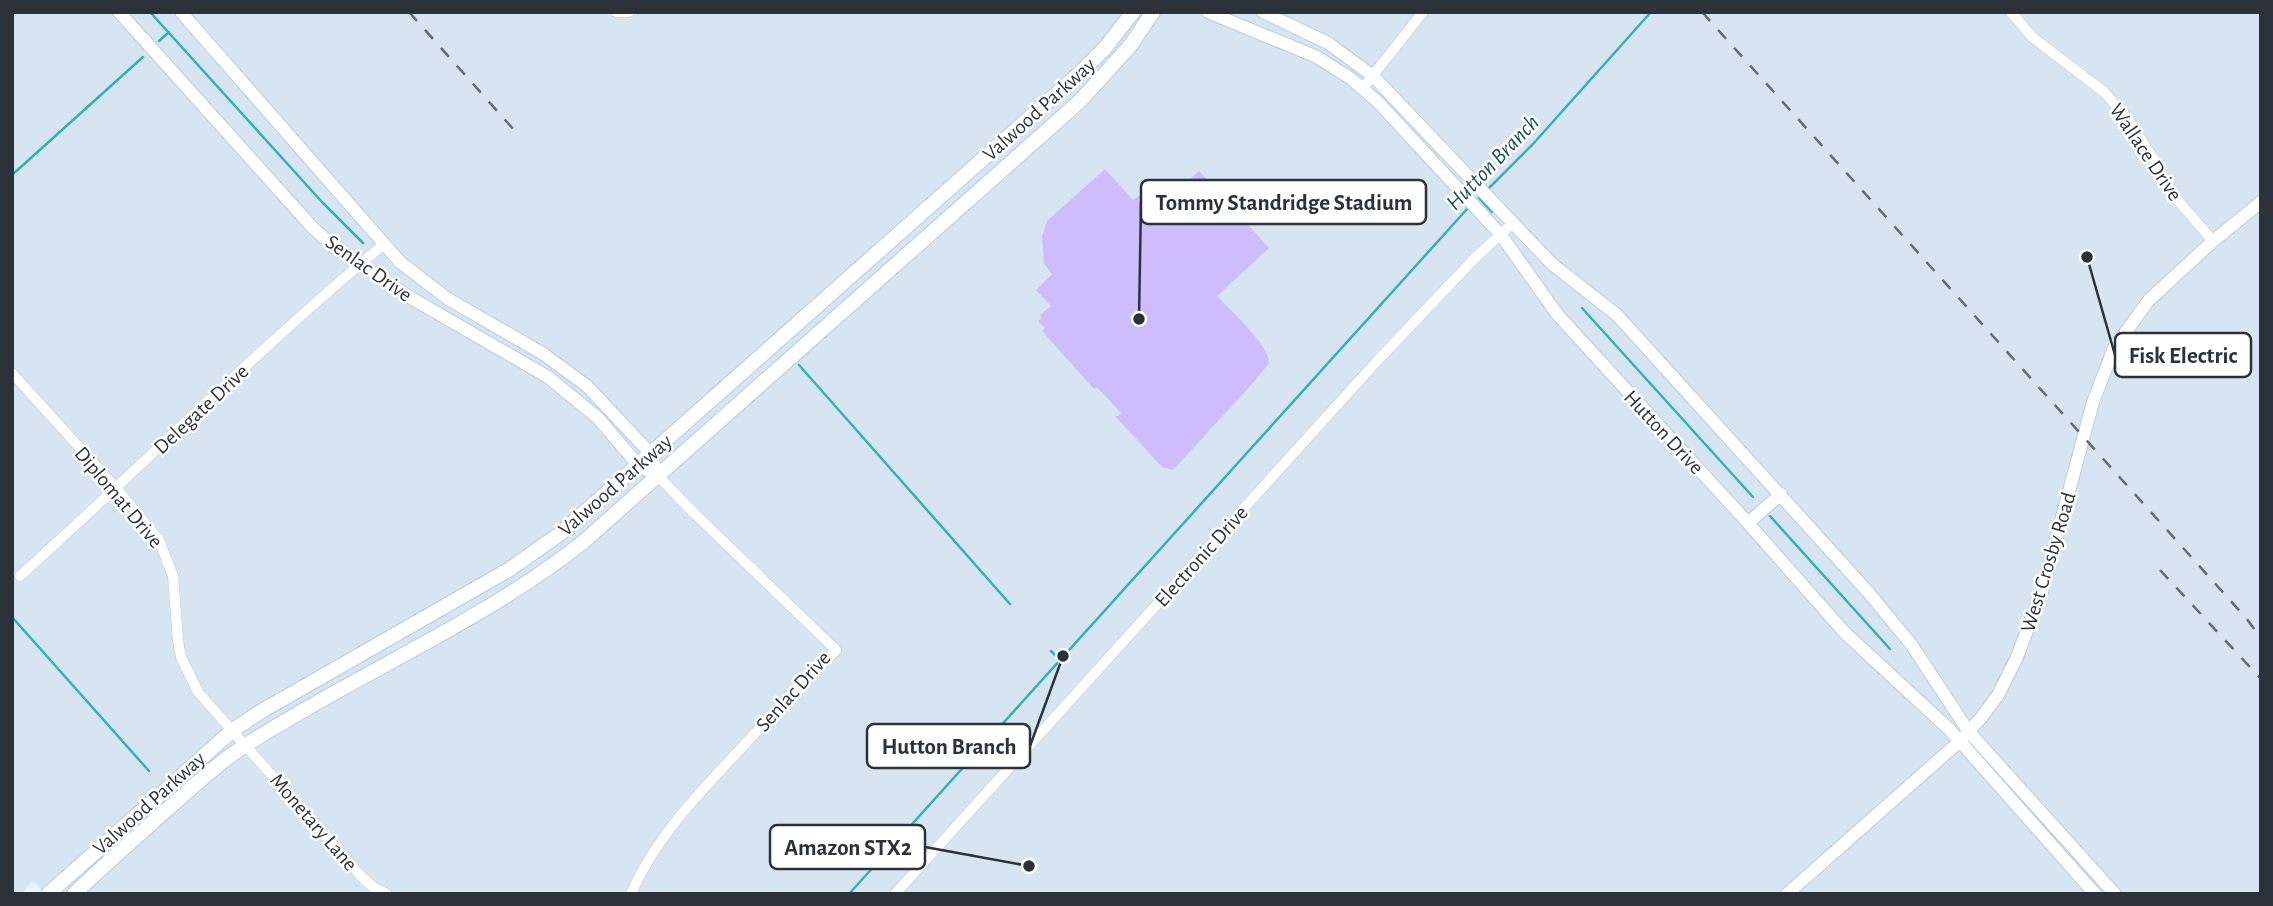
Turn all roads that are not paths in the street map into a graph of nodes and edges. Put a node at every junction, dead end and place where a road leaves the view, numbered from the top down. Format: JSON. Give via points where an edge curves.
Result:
{"nodes":[{"id":1,"x":119,"y":12,"type":"edge"},
{"id":2,"x":181,"y":12,"type":"edge"},
{"id":3,"x":616,"y":12,"type":"edge"},
{"id":4,"x":629,"y":12,"type":"edge"},
{"id":5,"x":1153,"y":12,"type":"edge"},
{"id":6,"x":1208,"y":12,"type":"edge"},
{"id":7,"x":1263,"y":12,"type":"edge"},
{"id":8,"x":1423,"y":12,"type":"edge"},
{"id":9,"x":2014,"y":13,"type":"edge"},
{"id":10,"x":1129,"y":16,"type":"edge"},
{"id":11,"x":1373,"y":76,"type":"junction"},
{"id":12,"x":1363,"y":88,"type":"junction"},
{"id":13,"x":972,"y":170,"type":"junction"},
{"id":14,"x":1459,"y":178,"type":"junction"},
{"id":15,"x":986,"y":185,"type":"junction"},
{"id":16,"x":2261,"y":202,"type":"edge"},
{"id":17,"x":1512,"y":224,"type":"junction"},
{"id":18,"x":1501,"y":235,"type":"junction"},
{"id":19,"x":2213,"y":241,"type":"junction"},
{"id":20,"x":384,"y":244,"type":"junction"},
{"id":21,"x":359,"y":265,"type":"junction"},
{"id":22,"x":790,"y":332,"type":"junction"},
{"id":23,"x":803,"y":347,"type":"junction"},
{"id":24,"x":534,"y":349,"type":"junction"},
{"id":25,"x":527,"y":363,"type":"junction"},
{"id":26,"x":12,"y":373,"type":"edge"},
{"id":27,"x":651,"y":454,"type":"junction"},
{"id":28,"x":638,"y":465,"type":"junction"},
{"id":29,"x":658,"y":475,"type":"junction"},
{"id":30,"x":117,"y":489,"type":"junction"},
{"id":31,"x":1781,"y":494,"type":"junction"},
{"id":32,"x":1748,"y":523,"type":"junction"},
{"id":33,"x":538,"y":551,"type":"junction"},
{"id":34,"x":550,"y":567,"type":"junction"},
{"id":35,"x":20,"y":576,"type":"dead end"},
{"id":36,"x":389,"y":639,"type":"junction"},
{"id":37,"x":400,"y":657,"type":"junction"},
{"id":38,"x":233,"y":730,"type":"junction"},
{"id":39,"x":1964,"y":736,"type":"junction"},
{"id":40,"x":246,"y":744,"type":"junction"},
{"id":41,"x":145,"y":807,"type":"junction"},
{"id":42,"x":156,"y":820,"type":"junction"},
{"id":43,"x":2064,"y":837,"type":"junction"},
{"id":44,"x":2053,"y":847,"type":"junction"},
{"id":45,"x":48,"y":894,"type":"edge"},
{"id":46,"x":74,"y":894,"type":"edge"},
{"id":47,"x":387,"y":894,"type":"edge"},
{"id":48,"x":631,"y":894,"type":"edge"},
{"id":49,"x":895,"y":894,"type":"edge"},
{"id":50,"x":1787,"y":894,"type":"edge"},
{"id":51,"x":2095,"y":894,"type":"edge"},
{"id":52,"x":2115,"y":894,"type":"edge"}],
"edges":[{"from":1,"to":21,"type":"street","name":"Senlac Drive","via":[[313,228]]},
{"from":2,"to":20,"type":"street","name":"Senlac Drive"},
{"from":3,"to":4,"type":"street"},
{"from":5,"to":15,"type":"main road","name":"Valwood Parkway","via":[[1103,78]]},
{"from":6,"to":12,"type":"street","name":"Hutton Drive","via":[[1317,57]]},
{"from":7,"to":11,"type":"street","name":"Hutton Drive","via":[[1328,43]]},
{"from":8,"to":11,"type":"street"},
{"from":9,"to":19,"type":"street","name":"Wallace Drive","via":[[2032,37],[2104,92],[2127,118],[2169,190]]},
{"from":10,"to":13,"type":"main road","name":"Valwood Parkway","via":[[1091,62]]},
{"from":11,"to":12,"type":"street"},
{"from":11,"to":14,"type":"street","name":"Hutton Drive"},
{"from":12,"to":14,"type":"street","name":"Hutton Drive"},
{"from":13,"to":15,"type":"main road"},
{"from":13,"to":22,"type":"main road","name":"Valwood Parkway"},
{"from":14,"to":17,"type":"street","name":"Hutton Drive"},
{"from":14,"to":18,"type":"street","name":"Hutton Drive"},
{"from":15,"to":23,"type":"main road","name":"Valwood Parkway"},
{"from":16,"to":19,"type":"street","name":"West Crosby Road"},
{"from":17,"to":18,"type":"street","name":"Electronic Drive"},
{"from":17,"to":31,"type":"street","name":"Hutton Drive","via":[[1552,264],[1617,315]]},
{"from":18,"to":32,"type":"street","name":"Hutton Drive","via":[[1558,314]]},
{"from":18,"to":49,"type":"street","name":"Electronic Drive","via":[[1377,361]]},
{"from":19,"to":39,"type":"street","name":"West Crosby Road","via":[[2149,300],[2114,348],[2093,402],[2043,588],[2017,657],[1998,695]]},
{"from":20,"to":21,"type":"street","name":"Delegate Drive"},
{"from":20,"to":24,"type":"street","name":"Senlac Drive","via":[[447,299]]},
{"from":21,"to":25,"type":"street","name":"Senlac Drive"},
{"from":21,"to":30,"type":"street","name":"Delegate Drive"},
{"from":22,"to":23,"type":"main road"},
{"from":22,"to":27,"type":"main road","name":"Valwood Parkway"},
{"from":23,"to":29,"type":"main road","name":"Valwood Parkway"},
{"from":24,"to":25,"type":"street"},
{"from":24,"to":27,"type":"street","name":"Senlac Drive","via":[[587,386]]},
{"from":25,"to":28,"type":"street","name":"Senlac Drive","via":[[598,418]]},
{"from":26,"to":30,"type":"street","name":"Diplomat Drive"},
{"from":27,"to":28,"type":"main road","name":"Valwood Parkway"},
{"from":27,"to":29,"type":"street","name":"Senlac Drive"},
{"from":28,"to":29,"type":"street","name":"Senlac Drive"},
{"from":28,"to":33,"type":"main road","name":"Valwood Parkway"},
{"from":29,"to":34,"type":"main road","name":"Valwood Parkway"},
{"from":29,"to":48,"type":"street","name":"Senlac Drive","via":[[836,650],[699,793],[652,854]]},
{"from":30,"to":35,"type":"street","name":"Delegate Drive"},
{"from":30,"to":38,"type":"street","name":"Diplomat Drive","via":[[152,531],[169,561],[179,648],[187,672],[207,703]]},
{"from":31,"to":32,"type":"street"},
{"from":31,"to":39,"type":"street","name":"Hutton Drive","via":[[1911,643]]},
{"from":32,"to":39,"type":"street","name":"Hutton Drive","via":[[1845,633]]},
{"from":33,"to":34,"type":"main road"},
{"from":33,"to":36,"type":"main road","name":"Valwood Parkway"},
{"from":34,"to":37,"type":"main road","name":"Valwood Parkway"},
{"from":36,"to":37,"type":"main road"},
{"from":36,"to":38,"type":"main road","name":"Valwood Parkway"},
{"from":37,"to":40,"type":"main road","name":"Valwood Parkway"},
{"from":38,"to":40,"type":"street","name":"Diplomat Drive"},
{"from":38,"to":41,"type":"main road","name":"Valwood Parkway"},
{"from":39,"to":43,"type":"street","name":"Hutton Drive"},
{"from":39,"to":44,"type":"street","name":"Hutton Drive"},
{"from":39,"to":50,"type":"street","name":"West Crosby Road"},
{"from":40,"to":42,"type":"main road","name":"Valwood Parkway"},
{"from":40,"to":47,"type":"street","name":"Monetary Lane","via":[[359,874]]},
{"from":41,"to":42,"type":"main road"},
{"from":41,"to":45,"type":"main road","name":"Valwood Parkway"},
{"from":42,"to":46,"type":"main road","name":"Valwood Parkway"},
{"from":43,"to":44,"type":"street"},
{"from":43,"to":52,"type":"street","name":"Hutton Drive"},
{"from":44,"to":51,"type":"street","name":"Hutton Drive"}]}
